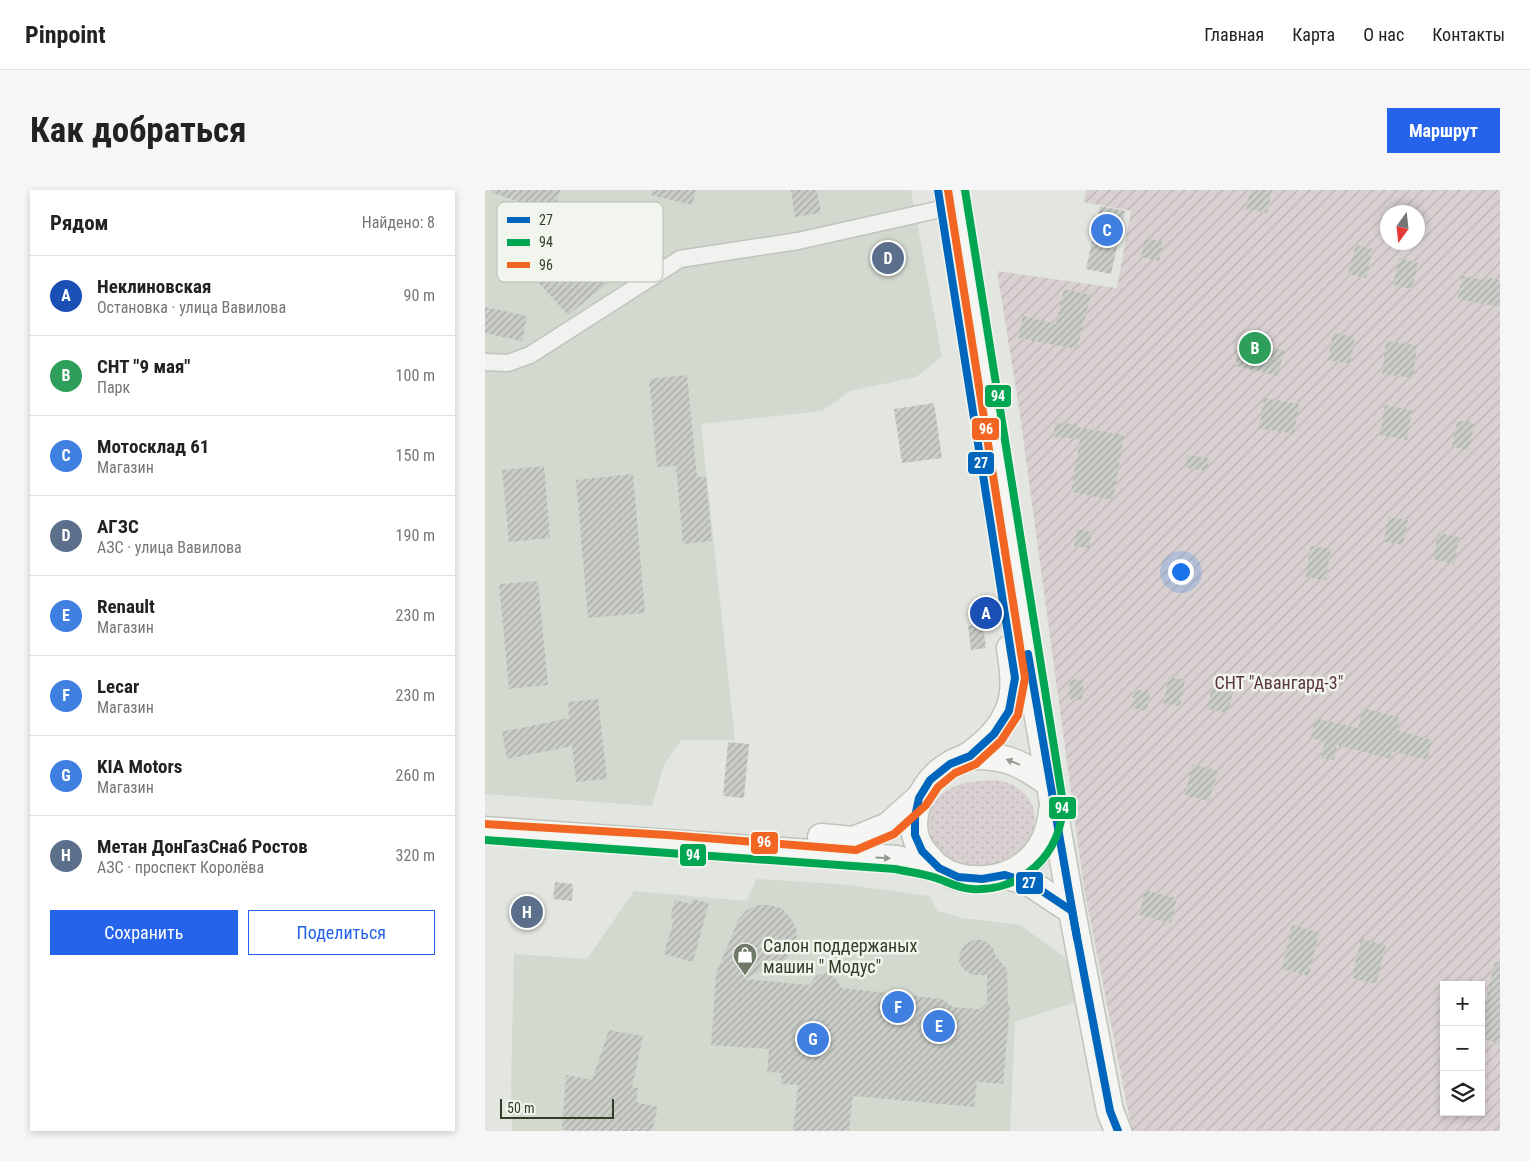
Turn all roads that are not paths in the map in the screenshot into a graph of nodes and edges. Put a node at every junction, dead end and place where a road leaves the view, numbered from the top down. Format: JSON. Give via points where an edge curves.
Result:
{"nodes":[{"id":1,"x":945,"y":196,"type":"edge"},
{"id":2,"x":663,"y":269,"type":"edge"},
{"id":3,"x":643,"y":282,"type":"edge"},
{"id":4,"x":485,"y":362,"type":"edge"},
{"id":5,"x":970,"y":756,"type":"junction"},
{"id":6,"x":1051,"y":794,"type":"junction"},
{"id":7,"x":919,"y":798,"type":"junction"},
{"id":8,"x":485,"y":814,"type":"edge"},
{"id":9,"x":485,"y":830,"type":"edge"},
{"id":10,"x":939,"y":868,"type":"junction"},
{"id":11,"x":1005,"y":875,"type":"junction"},
{"id":12,"x":1072,"y":911,"type":"junction"},
{"id":13,"x":1118,"y":1131,"type":"edge"}],
"edges":[{"from":1,"to":2,"type":"street","via":[[798,242],[679,259]]},
{"from":1,"to":5,"type":"main road","via":[[1015,678],[1009,711],[994,734]]},
{"from":1,"to":6,"type":"main road"},
{"from":3,"to":4,"type":"street","via":[[530,355],[508,363]]},
{"from":6,"to":5,"type":"main road","one_way":true,"via":[[1028,768],[1007,759]]},
{"from":5,"to":7,"type":"main road","via":[[950,764],[930,780]]},
{"from":6,"to":11,"type":"main road","via":[[1047,836],[1025,864]]},
{"from":6,"to":12,"type":"main road"},
{"from":7,"to":8,"type":"main road","via":[[888,826],[853,840]]},
{"from":7,"to":10,"type":"main road","via":[[915,835],[922,850]]},
{"from":9,"to":10,"type":"main road","one_way":true,"via":[[895,859]]},
{"from":10,"to":11,"type":"main road","via":[[966,878]]},
{"from":11,"to":12,"type":"main road","via":[[1030,883]]},
{"from":12,"to":13,"type":"main road","via":[[1110,1111]]}]}
